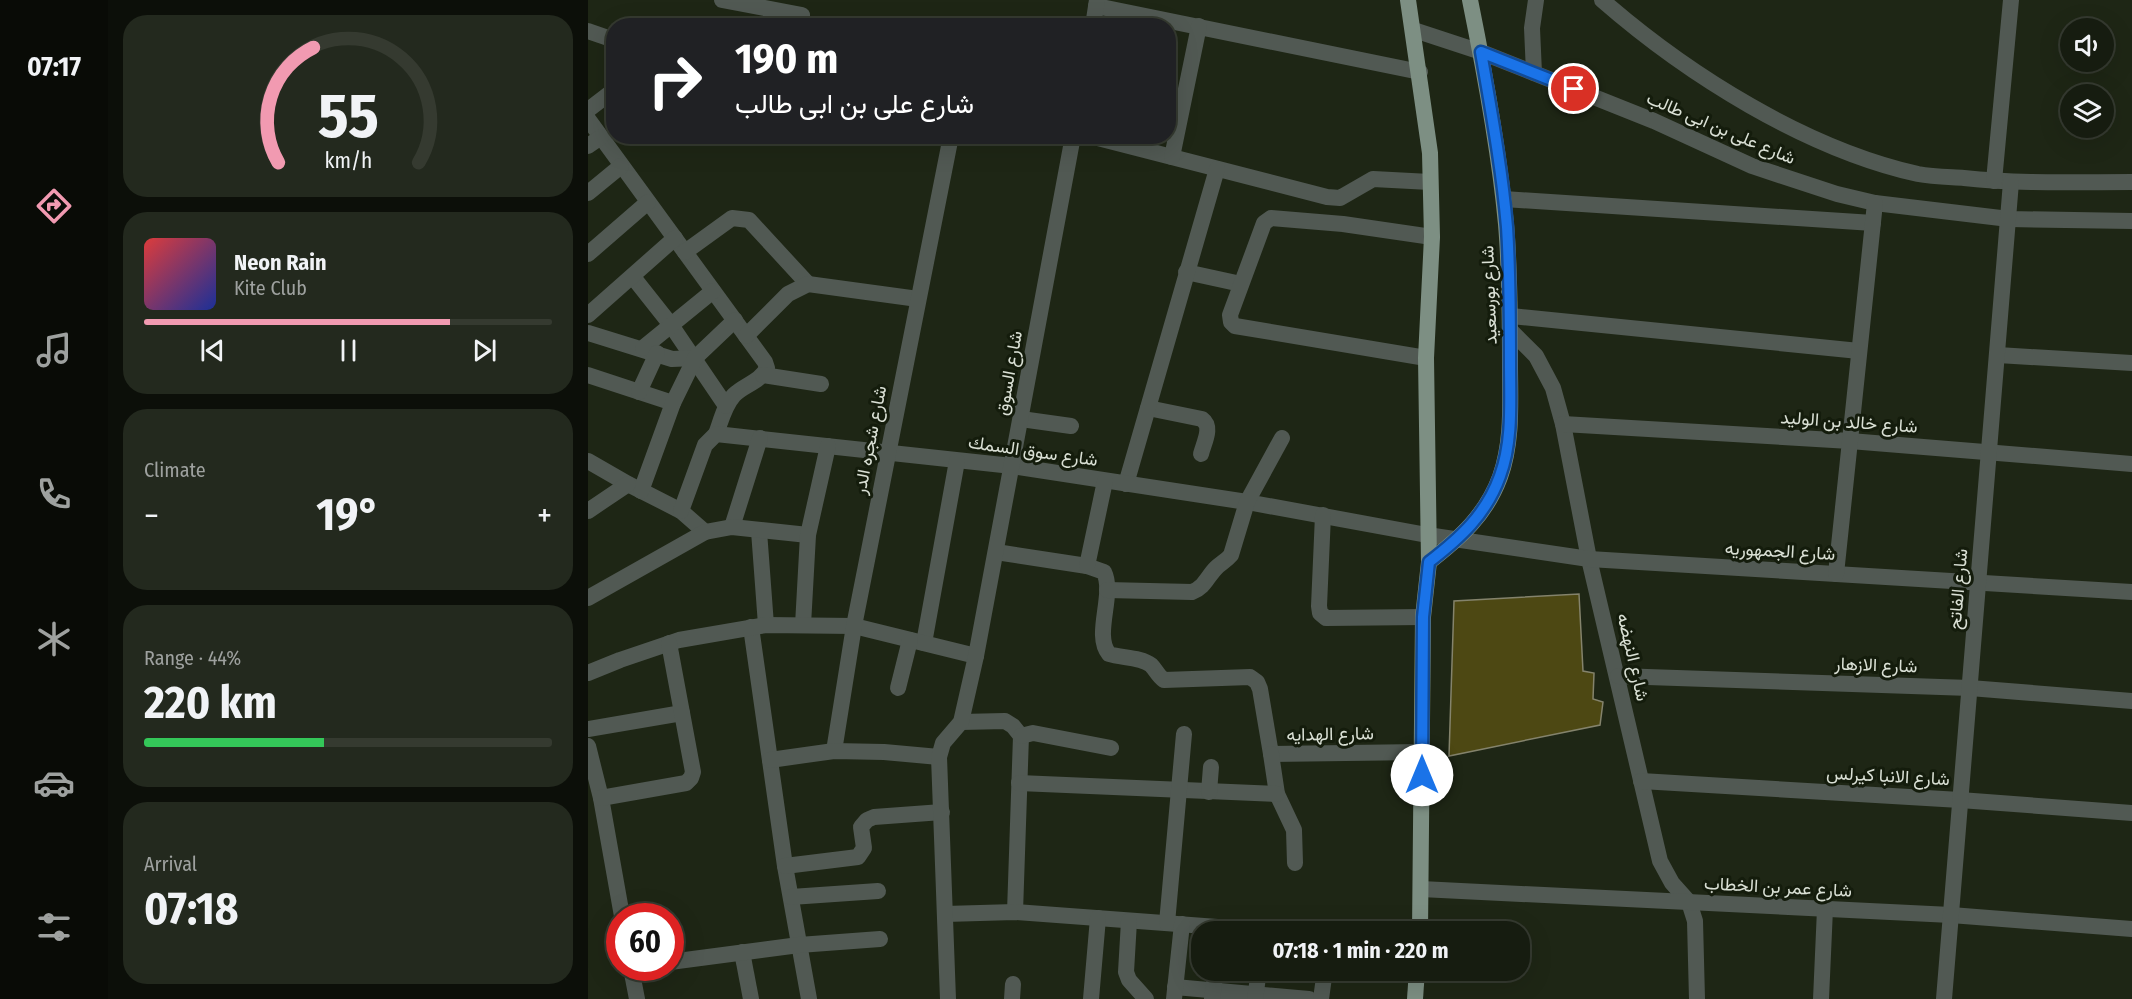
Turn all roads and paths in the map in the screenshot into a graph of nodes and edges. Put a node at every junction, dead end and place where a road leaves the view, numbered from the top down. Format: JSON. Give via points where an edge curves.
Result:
{"nodes":[{"id":1,"x":722,"y":0,"type":"edge"},
{"id":2,"x":1408,"y":0,"type":"edge"},
{"id":3,"x":1470,"y":0,"type":"edge"},
{"id":4,"x":1536,"y":0,"type":"edge"},
{"id":5,"x":1602,"y":0,"type":"edge"},
{"id":6,"x":2011,"y":0,"type":"edge"},
{"id":7,"x":1097,"y":3,"type":"edge"},
{"id":8,"x":802,"y":14,"type":"edge"},
{"id":9,"x":1094,"y":18,"type":"edge"},
{"id":10,"x":1164,"y":18,"type":"edge"},
{"id":11,"x":1176,"y":21,"type":"edge"},
{"id":12,"x":1199,"y":26,"type":"junction"},
{"id":13,"x":1414,"y":30,"type":"junction"},
{"id":14,"x":588,"y":31,"type":"edge"},
{"id":15,"x":606,"y":37,"type":"edge"},
{"id":16,"x":1481,"y":52,"type":"junction"},
{"id":17,"x":1420,"y":72,"type":"junction"},
{"id":18,"x":1534,"y":73,"type":"junction"},
{"id":19,"x":606,"y":96,"type":"edge"},
{"id":20,"x":588,"y":110,"type":"edge"},
{"id":21,"x":588,"y":119,"type":"edge"},
{"id":22,"x":1176,"y":138,"type":"edge"},
{"id":23,"x":594,"y":141,"type":"edge"},
{"id":24,"x":949,"y":144,"type":"edge"},
{"id":25,"x":1072,"y":144,"type":"edge"},
{"id":26,"x":1121,"y":144,"type":"edge"},
{"id":27,"x":1175,"y":144,"type":"edge"},
{"id":28,"x":1172,"y":157,"type":"junction"},
{"id":29,"x":621,"y":166,"type":"junction"},
{"id":30,"x":1217,"y":169,"type":"junction"},
{"id":31,"x":1994,"y":181,"type":"junction"},
{"id":32,"x":1430,"y":182,"type":"junction"},
{"id":33,"x":2132,"y":182,"type":"edge"},
{"id":34,"x":2011,"y":183,"type":"junction"},
{"id":35,"x":1352,"y":192,"type":"junction"},
{"id":36,"x":588,"y":193,"type":"edge"},
{"id":37,"x":1504,"y":199,"type":"junction"},
{"id":38,"x":648,"y":202,"type":"junction"},
{"id":39,"x":1875,"y":203,"type":"junction"},
{"id":40,"x":2009,"y":219,"type":"junction"},
{"id":41,"x":2132,"y":221,"type":"edge"},
{"id":42,"x":1873,"y":223,"type":"junction"},
{"id":43,"x":1343,"y":224,"type":"junction"},
{"id":44,"x":1432,"y":237,"type":"junction"},
{"id":45,"x":680,"y":245,"type":"junction"},
{"id":46,"x":588,"y":254,"type":"edge"},
{"id":47,"x":1186,"y":272,"type":"junction"},
{"id":48,"x":633,"y":277,"type":"junction"},
{"id":49,"x":808,"y":284,"type":"junction"},
{"id":50,"x":1241,"y":284,"type":"junction"},
{"id":51,"x":713,"y":291,"type":"junction"},
{"id":52,"x":918,"y":299,"type":"junction"},
{"id":53,"x":588,"y":315,"type":"edge"},
{"id":54,"x":735,"y":320,"type":"junction"},
{"id":55,"x":1510,"y":323,"type":"junction"},
{"id":56,"x":671,"y":325,"type":"junction"},
{"id":57,"x":588,"y":333,"type":"edge"},
{"id":58,"x":746,"y":336,"type":"junction"},
{"id":59,"x":650,"y":351,"type":"junction"},
{"id":60,"x":1859,"y":351,"type":"junction"},
{"id":61,"x":1998,"y":355,"type":"junction"},
{"id":62,"x":695,"y":358,"type":"junction"},
{"id":63,"x":1426,"y":358,"type":"junction"},
{"id":64,"x":2132,"y":363,"type":"edge"},
{"id":65,"x":588,"y":375,"type":"edge"},
{"id":66,"x":763,"y":375,"type":"junction"},
{"id":67,"x":821,"y":384,"type":"dead end"},
{"id":68,"x":639,"y":392,"type":"junction"},
{"id":69,"x":673,"y":403,"type":"junction"},
{"id":70,"x":726,"y":406,"type":"junction"},
{"id":71,"x":1148,"y":408,"type":"junction"},
{"id":72,"x":1021,"y":419,"type":"junction"},
{"id":73,"x":1563,"y":424,"type":"junction"},
{"id":74,"x":1071,"y":426,"type":"dead end"},
{"id":75,"x":716,"y":435,"type":"junction"},
{"id":76,"x":760,"y":438,"type":"junction"},
{"id":77,"x":1282,"y":438,"type":"dead end"},
{"id":78,"x":1850,"y":441,"type":"junction"},
{"id":79,"x":828,"y":446,"type":"junction"},
{"id":80,"x":1989,"y":452,"type":"junction"},
{"id":81,"x":887,"y":453,"type":"junction"},
{"id":82,"x":1201,"y":454,"type":"dead end"},
{"id":83,"x":957,"y":460,"type":"junction"},
{"id":84,"x":588,"y":461,"type":"edge"},
{"id":85,"x":2132,"y":464,"type":"edge"},
{"id":86,"x":1012,"y":466,"type":"junction"},
{"id":87,"x":1105,"y":481,"type":"junction"},
{"id":88,"x":1126,"y":484,"type":"junction"},
{"id":89,"x":635,"y":488,"type":"junction"},
{"id":90,"x":1247,"y":502,"type":"junction"},
{"id":91,"x":588,"y":511,"type":"edge"},
{"id":92,"x":681,"y":511,"type":"junction"},
{"id":93,"x":1323,"y":515,"type":"junction"},
{"id":94,"x":732,"y":527,"type":"junction"},
{"id":95,"x":759,"y":531,"type":"junction"},
{"id":96,"x":705,"y":532,"type":"junction"},
{"id":97,"x":808,"y":535,"type":"junction"},
{"id":98,"x":1427,"y":535,"type":"junction"},
{"id":99,"x":1460,"y":539,"type":"junction"},
{"id":100,"x":996,"y":552,"type":"junction"},
{"id":101,"x":1589,"y":560,"type":"junction"},
{"id":102,"x":1429,"y":562,"type":"junction"},
{"id":103,"x":1087,"y":566,"type":"junction"},
{"id":104,"x":1836,"y":574,"type":"junction"},
{"id":105,"x":1979,"y":583,"type":"junction"},
{"id":106,"x":1107,"y":590,"type":"junction"},
{"id":107,"x":2132,"y":592,"type":"edge"},
{"id":108,"x":588,"y":598,"type":"edge"},
{"id":109,"x":1423,"y":617,"type":"junction"},
{"id":110,"x":758,"y":626,"type":"junction"},
{"id":111,"x":802,"y":626,"type":"junction"},
{"id":112,"x":854,"y":627,"type":"junction"},
{"id":113,"x":917,"y":642,"type":"junction"},
{"id":114,"x":669,"y":643,"type":"junction"},
{"id":115,"x":976,"y":656,"type":"junction"},
{"id":116,"x":588,"y":673,"type":"edge"},
{"id":117,"x":1618,"y":676,"type":"junction"},
{"id":118,"x":898,"y":688,"type":"dead end"},
{"id":119,"x":1970,"y":688,"type":"junction"},
{"id":120,"x":2132,"y":701,"type":"edge"},
{"id":121,"x":682,"y":713,"type":"junction"},
{"id":122,"x":961,"y":722,"type":"junction"},
{"id":123,"x":588,"y":729,"type":"edge"},
{"id":124,"x":1184,"y":734,"type":"dead end"},
{"id":125,"x":1021,"y":736,"type":"junction"},
{"id":126,"x":588,"y":746,"type":"edge"},
{"id":127,"x":1111,"y":748,"type":"dead end"},
{"id":128,"x":834,"y":752,"type":"junction"},
{"id":129,"x":1422,"y":752,"type":"junction"},
{"id":130,"x":1271,"y":754,"type":"junction"},
{"id":131,"x":939,"y":757,"type":"junction"},
{"id":132,"x":770,"y":760,"type":"junction"},
{"id":133,"x":1211,"y":766,"type":"dead end"},
{"id":134,"x":1641,"y":781,"type":"junction"},
{"id":135,"x":1019,"y":783,"type":"junction"},
{"id":136,"x":1178,"y":790,"type":"junction"},
{"id":137,"x":1209,"y":792,"type":"junction"},
{"id":138,"x":1277,"y":794,"type":"junction"},
{"id":139,"x":601,"y":798,"type":"junction"},
{"id":140,"x":1960,"y":800,"type":"junction"},
{"id":141,"x":942,"y":812,"type":"junction"},
{"id":142,"x":2132,"y":813,"type":"edge"},
{"id":143,"x":1295,"y":863,"type":"dead end"},
{"id":144,"x":785,"y":866,"type":"junction"},
{"id":145,"x":1421,"y":889,"type":"junction"},
{"id":146,"x":878,"y":891,"type":"dead end"},
{"id":147,"x":791,"y":897,"type":"junction"},
{"id":148,"x":1689,"y":902,"type":"junction"},
{"id":149,"x":620,"y":903,"type":"edge"},
{"id":150,"x":1825,"y":909,"type":"junction"},
{"id":151,"x":1015,"y":912,"type":"junction"},
{"id":152,"x":945,"y":914,"type":"junction"},
{"id":153,"x":1951,"y":915,"type":"junction"},
{"id":154,"x":1098,"y":918,"type":"junction"},
{"id":155,"x":1129,"y":921,"type":"junction"},
{"id":156,"x":1420,"y":921,"type":"edge"},
{"id":157,"x":1174,"y":924,"type":"junction"},
{"id":158,"x":1191,"y":926,"type":"edge"},
{"id":159,"x":2132,"y":929,"type":"edge"},
{"id":160,"x":880,"y":939,"type":"dead end"},
{"id":161,"x":799,"y":945,"type":"junction"},
{"id":162,"x":742,"y":952,"type":"junction"},
{"id":163,"x":684,"y":960,"type":"edge"},
{"id":164,"x":634,"y":981,"type":"edge"},
{"id":165,"x":1257,"y":981,"type":"edge"},
{"id":166,"x":1323,"y":981,"type":"edge"},
{"id":167,"x":1416,"y":981,"type":"edge"},
{"id":168,"x":1175,"y":993,"type":"edge"},
{"id":169,"x":1213,"y":995,"type":"edge"},
{"id":170,"x":1255,"y":997,"type":"edge"},
{"id":171,"x":637,"y":999,"type":"edge"},
{"id":172,"x":751,"y":999,"type":"edge"},
{"id":173,"x":809,"y":999,"type":"edge"},
{"id":174,"x":948,"y":999,"type":"edge"},
{"id":175,"x":1091,"y":999,"type":"edge"},
{"id":176,"x":1146,"y":999,"type":"edge"},
{"id":177,"x":1309,"y":999,"type":"edge"},
{"id":178,"x":1321,"y":999,"type":"edge"},
{"id":179,"x":1415,"y":999,"type":"edge"},
{"id":180,"x":1697,"y":999,"type":"edge"},
{"id":181,"x":1821,"y":999,"type":"edge"},
{"id":182,"x":1944,"y":999,"type":"edge"}],
"edges":[{"from":1,"to":8,"type":"street"},
{"from":2,"to":13,"type":"main road"},
{"from":3,"to":16,"type":"main road","name":"شارع بورسعيد"},
{"from":4,"to":18,"type":"street","via":[[1532,28]]},
{"from":5,"to":31,"type":"street","name":"شارع على بن ابى طالب","via":[[1681,63],[1775,118],[1836,148],[1920,174]]},
{"from":6,"to":31,"type":"street"},
{"from":7,"to":9,"type":"street"},
{"from":7,"to":10,"type":"street"},
{"from":11,"to":12,"type":"street"},
{"from":12,"to":17,"type":"street"},
{"from":12,"to":22,"type":"street"},
{"from":13,"to":16,"type":"street","name":"شارع على بن ابى طالب"},
{"from":13,"to":17,"type":"main road"},
{"from":14,"to":15,"type":"street"},
{"from":16,"to":18,"type":"street","name":"شارع على بن ابى طالب"},
{"from":16,"to":37,"type":"main road","name":"شارع بورسعيد"},
{"from":17,"to":32,"type":"main road"},
{"from":18,"to":39,"type":"street","name":"شارع على بن ابى طالب","via":[[1752,166]]},
{"from":19,"to":20,"type":"street"},
{"from":21,"to":23,"type":"street"},
{"from":23,"to":29,"type":"street"},
{"from":24,"to":52,"type":"street","name":"شارع شجره الدر"},
{"from":25,"to":72,"type":"street","name":"شارع السوق"},
{"from":26,"to":28,"type":"street"},
{"from":27,"to":28,"type":"street"},
{"from":28,"to":30,"type":"street"},
{"from":29,"to":36,"type":"street"},
{"from":29,"to":38,"type":"street"},
{"from":30,"to":35,"type":"street","via":[[1327,197],[1340,198]]},
{"from":30,"to":47,"type":"street"},
{"from":31,"to":34,"type":"street","name":"شارع على بن ابى طالب"},
{"from":32,"to":35,"type":"street","via":[[1373,179]]},
{"from":32,"to":44,"type":"main road"},
{"from":33,"to":34,"type":"street","name":"شارع على بن ابى طالب"},
{"from":34,"to":40,"type":"street","name":"شارع الفاتح"},
{"from":35,"to":43,"type":"street"},
{"from":37,"to":42,"type":"street"},
{"from":37,"to":55,"type":"main road","name":"شارع بورسعيد"},
{"from":38,"to":45,"type":"street"},
{"from":38,"to":46,"type":"street"},
{"from":39,"to":40,"type":"street","name":"شارع على بن ابى طالب"},
{"from":39,"to":42,"type":"street"},
{"from":40,"to":41,"type":"street","name":"شارع على بن ابى طالب"},
{"from":40,"to":61,"type":"street","name":"شارع الفاتح"},
{"from":42,"to":60,"type":"street"},
{"from":43,"to":44,"type":"street"},
{"from":43,"to":50,"type":"street","via":[[1271,218],[1264,223]]},
{"from":44,"to":63,"type":"main road"},
{"from":45,"to":48,"type":"street"},
{"from":45,"to":49,"type":"street","via":[[732,218],[743,218]]},
{"from":45,"to":51,"type":"street"},
{"from":47,"to":50,"type":"street"},
{"from":47,"to":71,"type":"street"},
{"from":48,"to":53,"type":"street"},
{"from":48,"to":56,"type":"street"},
{"from":49,"to":52,"type":"street"},
{"from":49,"to":58,"type":"street","via":[[788,294]]},
{"from":50,"to":63,"type":"street","via":[[1230,315],[1235,326]]},
{"from":51,"to":54,"type":"street"},
{"from":51,"to":56,"type":"street"},
{"from":52,"to":81,"type":"street","name":"شارع شجره الدر"},
{"from":54,"to":58,"type":"street"},
{"from":54,"to":62,"type":"street"},
{"from":55,"to":60,"type":"street"},
{"from":55,"to":73,"type":"street","name":"شارع النهضه","via":[[1545,371]]},
{"from":55,"to":99,"type":"main road","name":"شارع بورسعيد","via":[[1508,450],[1487,504]]},
{"from":56,"to":59,"type":"street"},
{"from":56,"to":62,"type":"street"},
{"from":57,"to":59,"type":"street"},
{"from":58,"to":66,"type":"street","via":[[765,362]]},
{"from":59,"to":62,"type":"street","via":[[672,359]]},
{"from":59,"to":68,"type":"street"},
{"from":60,"to":78,"type":"street"},
{"from":61,"to":64,"type":"street"},
{"from":61,"to":80,"type":"street","name":"شارع الفاتح"},
{"from":62,"to":69,"type":"street"},
{"from":62,"to":70,"type":"street"},
{"from":63,"to":98,"type":"main road"},
{"from":65,"to":68,"type":"street"},
{"from":66,"to":67,"type":"street"},
{"from":66,"to":70,"type":"street","via":[[735,394]]},
{"from":68,"to":69,"type":"street"},
{"from":69,"to":89,"type":"street"},
{"from":70,"to":75,"type":"street"},
{"from":71,"to":82,"type":"street","via":[[1206,421],[1208,428]]},
{"from":71,"to":88,"type":"street"},
{"from":72,"to":74,"type":"street"},
{"from":72,"to":86,"type":"street","name":"شارع السوق"},
{"from":73,"to":78,"type":"street","name":"شارع خالد بن الوليد"},
{"from":73,"to":101,"type":"street","name":"شارع النهضه"},
{"from":75,"to":76,"type":"street","name":"شارع سوق السمك"},
{"from":75,"to":92,"type":"street","via":[[705,445]]},
{"from":76,"to":79,"type":"street","name":"شارع سوق السمك"},
{"from":76,"to":94,"type":"street"},
{"from":77,"to":90,"type":"street"},
{"from":78,"to":80,"type":"street","name":"شارع خالد بن الوليد"},
{"from":78,"to":104,"type":"street"},
{"from":79,"to":81,"type":"street","name":"شارع سوق السمك"},
{"from":79,"to":97,"type":"street"},
{"from":80,"to":85,"type":"street","name":"شارع خالد بن الوليد"},
{"from":80,"to":105,"type":"street","name":"شارع الفاتح"},
{"from":81,"to":83,"type":"street","name":"شارع سوق السمك"},
{"from":81,"to":112,"type":"street","name":"شارع شجره الدر"},
{"from":83,"to":86,"type":"street","name":"شارع سوق السمك"},
{"from":83,"to":113,"type":"street"},
{"from":84,"to":89,"type":"street"},
{"from":86,"to":87,"type":"street","name":"شارع سوق السمك"},
{"from":86,"to":100,"type":"street","name":"شارع السوق"},
{"from":87,"to":88,"type":"street","name":"شارع سوق السمك"},
{"from":87,"to":103,"type":"street"},
{"from":88,"to":90,"type":"street","name":"شارع سوق السمك"},
{"from":89,"to":91,"type":"street"},
{"from":89,"to":92,"type":"street"},
{"from":90,"to":93,"type":"street","name":"شارع سوق السمك"},
{"from":90,"to":106,"type":"street","via":[[1231,555],[1200,589]]},
{"from":92,"to":96,"type":"street"},
{"from":93,"to":98,"type":"street","name":"شارع سوق السمك"},
{"from":93,"to":109,"type":"street","via":[[1320,613],[1326,618]]},
{"from":94,"to":95,"type":"street"},
{"from":94,"to":96,"type":"street"},
{"from":95,"to":97,"type":"street"},
{"from":95,"to":110,"type":"street"},
{"from":96,"to":108,"type":"street"},
{"from":97,"to":111,"type":"street"},
{"from":98,"to":99,"type":"street","name":"شارع الجمهوريه"},
{"from":98,"to":102,"type":"main road"},
{"from":99,"to":101,"type":"street","name":"شارع الجمهوريه"},
{"from":99,"to":102,"type":"main road","name":"شارع بورسعيد"},
{"from":100,"to":103,"type":"street"},
{"from":100,"to":115,"type":"street","name":"شارع السوق"},
{"from":101,"to":104,"type":"street","name":"شارع الجمهوريه"},
{"from":101,"to":117,"type":"street","name":"شارع النهضه"},
{"from":102,"to":109,"type":"main road"},
{"from":103,"to":106,"type":"street","via":[[1104,572]]},
{"from":104,"to":105,"type":"street","name":"شارع الجمهوريه"},
{"from":105,"to":107,"type":"street","name":"شارع الجمهوريه"},
{"from":105,"to":119,"type":"street","name":"شارع الفاتح"},
{"from":106,"to":130,"type":"street","name":"شارع الهدايه","via":[[1103,644],[1109,654],[1150,664],[1164,680],[1250,677],[1260,689]]},
{"from":109,"to":129,"type":"main road"},
{"from":110,"to":111,"type":"street"},
{"from":110,"to":114,"type":"street"},
{"from":110,"to":132,"type":"street"},
{"from":111,"to":112,"type":"street"},
{"from":112,"to":113,"type":"street"},
{"from":112,"to":128,"type":"street","name":"شارع شجره الدر"},
{"from":113,"to":115,"type":"street"},
{"from":113,"to":118,"type":"street"},
{"from":114,"to":116,"type":"street"},
{"from":114,"to":121,"type":"street"},
{"from":115,"to":122,"type":"street","name":"شارع السوق"},
{"from":117,"to":119,"type":"street","name":"شارع الازهار"},
{"from":117,"to":134,"type":"street","name":"شارع النهضه"},
{"from":119,"to":120,"type":"street","name":"شارع الازهار"},
{"from":119,"to":140,"type":"street","name":"شارع الفاتح"},
{"from":121,"to":123,"type":"street"},
{"from":121,"to":139,"type":"street","via":[[691,778],[686,783]]},
{"from":122,"to":125,"type":"street","via":[[1005,721]]},
{"from":122,"to":131,"type":"street","via":[[943,742]]},
{"from":124,"to":136,"type":"street"},
{"from":125,"to":127,"type":"street","via":[[1033,733]]},
{"from":125,"to":135,"type":"street"},
{"from":126,"to":139,"type":"street"},
{"from":128,"to":131,"type":"street"},
{"from":128,"to":132,"type":"street"},
{"from":129,"to":130,"type":"street","name":"شارع الهدايه"},
{"from":129,"to":145,"type":"main road"},
{"from":130,"to":138,"type":"street"},
{"from":131,"to":141,"type":"street"},
{"from":132,"to":144,"type":"street"},
{"from":133,"to":137,"type":"street"},
{"from":134,"to":140,"type":"street","name":"شارع الانبا كيرلس"},
{"from":134,"to":148,"type":"street","name":"شارع النهضه","via":[[1660,861]]},
{"from":135,"to":136,"type":"street"},
{"from":135,"to":151,"type":"street"},
{"from":136,"to":137,"type":"street"},
{"from":136,"to":157,"type":"street"},
{"from":137,"to":138,"type":"street"},
{"from":138,"to":143,"type":"street","via":[[1294,830]]},
{"from":139,"to":149,"type":"street"},
{"from":140,"to":142,"type":"street","name":"شارع الانبا كيرلس"},
{"from":140,"to":153,"type":"street","name":"شارع الفاتح"},
{"from":141,"to":144,"type":"street","via":[[874,817],[861,827],[864,848],[858,857]]},
{"from":141,"to":152,"type":"street"},
{"from":144,"to":147,"type":"street"},
{"from":145,"to":148,"type":"street","name":"شارع عمر بن الخطاب"},
{"from":145,"to":156,"type":"main road"},
{"from":146,"to":147,"type":"street"},
{"from":147,"to":161,"type":"street"},
{"from":148,"to":150,"type":"street","name":"شارع عمر بن الخطاب"},
{"from":148,"to":180,"type":"street","name":"شارع النهضه","via":[[1695,921]]},
{"from":150,"to":153,"type":"street","name":"شارع عمر بن الخطاب"},
{"from":150,"to":181,"type":"street"},
{"from":151,"to":152,"type":"street"},
{"from":151,"to":154,"type":"street"},
{"from":152,"to":174,"type":"street"},
{"from":153,"to":159,"type":"street","name":"شارع عمر بن الخطاب"},
{"from":153,"to":182,"type":"street","name":"شارع الفاتح"},
{"from":154,"to":155,"type":"street"},
{"from":154,"to":175,"type":"street"},
{"from":155,"to":157,"type":"street"},
{"from":155,"to":176,"type":"street","via":[[1126,972]]},
{"from":157,"to":158,"type":"street"},
{"from":157,"to":168,"type":"street"},
{"from":160,"to":161,"type":"street"},
{"from":161,"to":162,"type":"street"},
{"from":161,"to":173,"type":"street"},
{"from":162,"to":163,"type":"street"},
{"from":162,"to":172,"type":"street"},
{"from":164,"to":171,"type":"street"},
{"from":165,"to":170,"type":"street"},
{"from":166,"to":178,"type":"street"},
{"from":167,"to":179,"type":"main road"},
{"from":168,"to":169,"type":"street"},
{"from":169,"to":170,"type":"street"},
{"from":170,"to":177,"type":"street"}]}
